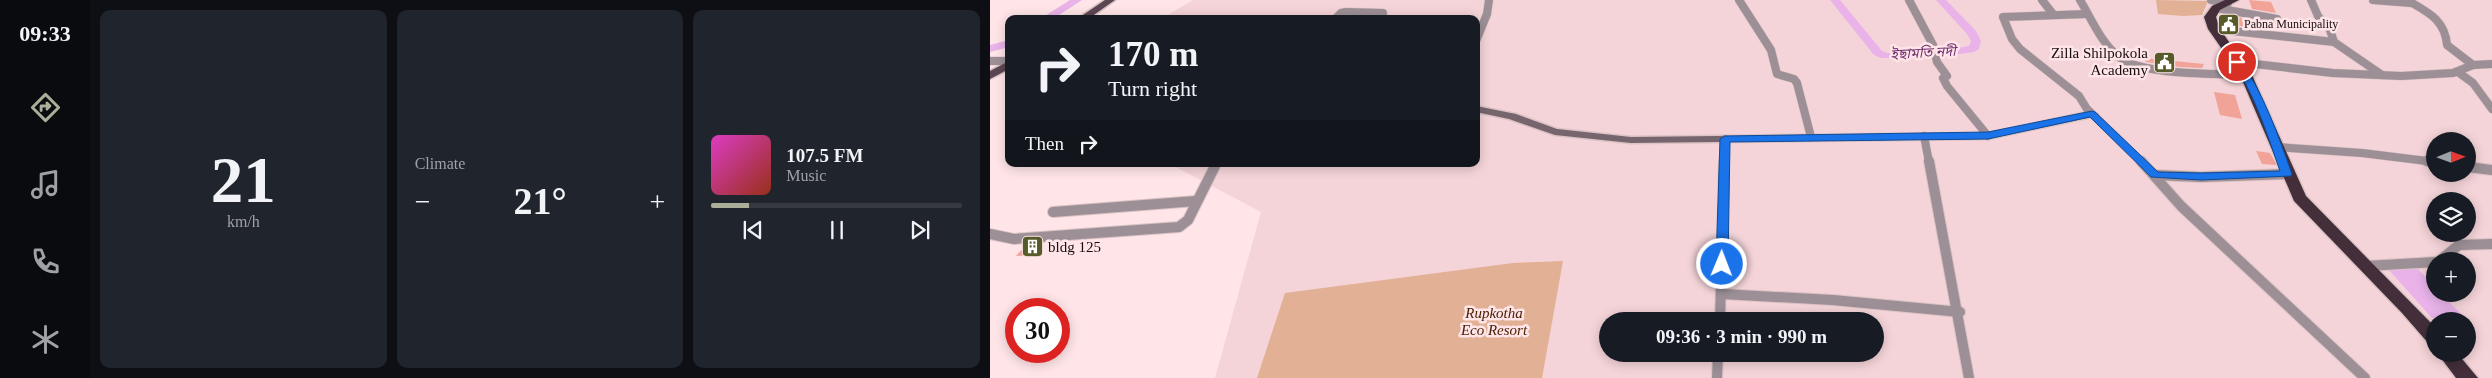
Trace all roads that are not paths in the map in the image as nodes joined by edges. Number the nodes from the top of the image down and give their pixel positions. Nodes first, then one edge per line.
1 (1111, 0) edge
2 (1489, 0) edge
3 (1739, 0) edge
4 (1909, 0) edge
5 (2042, 0) edge
6 (2080, 0) edge
7 (2311, 0) edge
8 (2373, 0) edge
9 (2409, 1) edge
10 (2222, 3) edge
11 (1382, 13) dead end
12 (2053, 14) junction
13 (2087, 14) junction
14 (1087, 15) edge
15 (1339, 15) edge
16 (2277, 19) dead end
17 (2214, 29) junction
18 (1480, 31) edge
19 (2334, 42) junction
20 (990, 61) edge
21 (2237, 62) junction
22 (1005, 63) edge
23 (2492, 64) edge
24 (2473, 65) junction
25 (1005, 66) edge
26 (2458, 72) junction
27 (2246, 74) junction
28 (2383, 75) junction
29 (990, 76) edge
30 (2492, 109) edge
31 (1480, 110) edge
32 (2092, 114) junction
33 (1924, 136) junction
34 (1988, 136) junction
35 (1811, 137) junction
36 (1725, 139) junction
37 (2277, 147) junction
38 (2426, 161) edge
39 (1214, 167) edge
40 (2476, 168) edge
41 (2492, 170) edge
42 (2287, 174) junction
43 (2155, 175) junction
44 (1196, 201) junction
45 (1053, 212) dead end
46 (990, 234) edge
47 (2492, 244) edge
48 (2450, 252) edge
49 (2426, 263) edge
50 (2366, 266) junction
51 (1722, 294) junction
52 (1721, 312) edge
53 (1960, 312) junction
54 (2426, 329) edge
55 (1718, 362) edge
56 (2454, 362) edge
57 (1719, 378) edge
58 (1969, 378) edge
59 (2366, 378) edge
60 (2468, 378) edge

1 - 14 main road
2 - 18 street
3 - 35 street
4 - 34 street
5 - 12 street
6 - 13 street
7 - 19 street
8 - 9 street
9 - 24 street
10 - 16 street
10 - 17 highway
11 - 15 street
12 - 13 street
12 - 32 street
13 - 27 street
17 - 19 street
17 - 21 highway
19 - 28 street
20 - 22 street
21 - 27 highway
21 - 28 street
23 - 24 street
24 - 26 street
25 - 29 main road
26 - 28 street
26 - 30 street
27 - 37 highway
31 - 36 street
32 - 34 street
32 - 43 street
33 - 34 street
33 - 35 street
33 - 53 street
35 - 36 street
36 - 51 street
37 - 38 street
37 - 42 highway
39 - 44 street
40 - 41 street
42 - 43 street
42 - 50 highway
43 - 59 street
44 - 45 street
44 - 46 street
47 - 48 street
49 - 50 street
50 - 54 highway
51 - 52 street
51 - 53 street
53 - 58 street
55 - 57 street
56 - 60 highway

